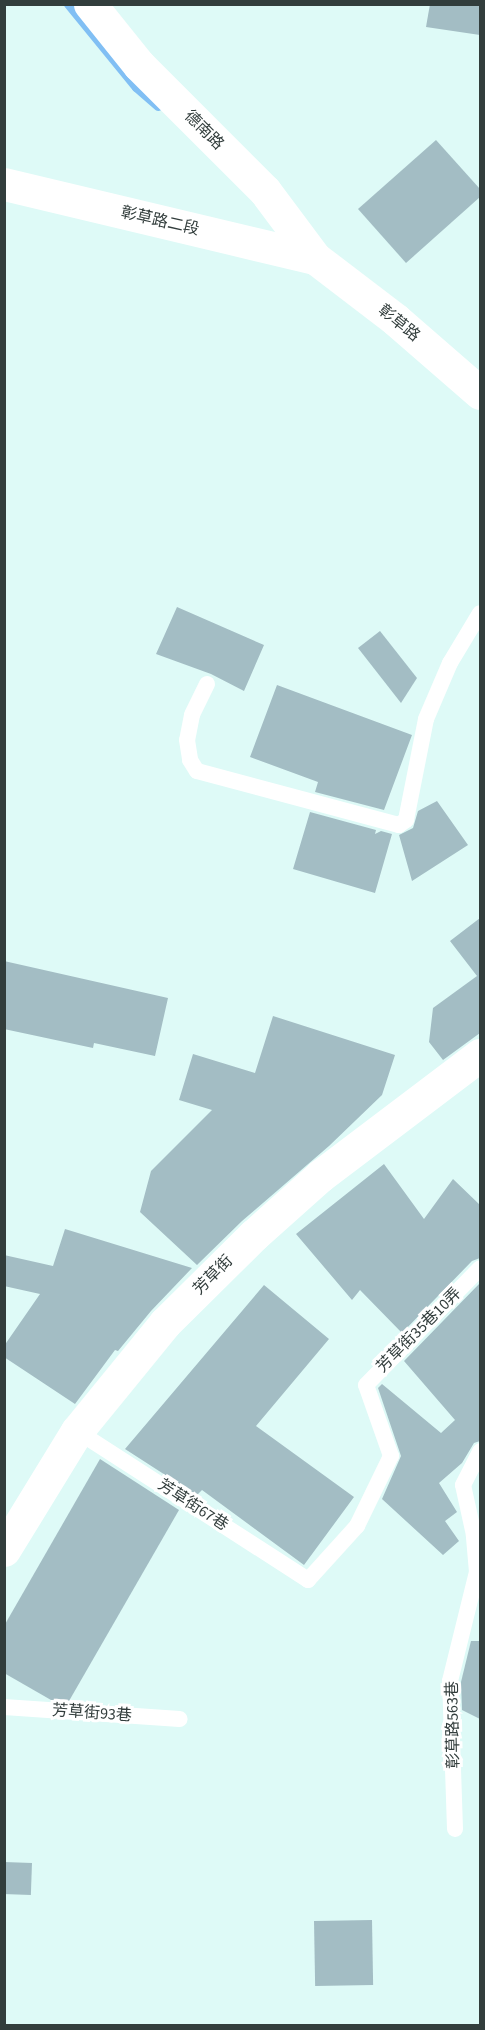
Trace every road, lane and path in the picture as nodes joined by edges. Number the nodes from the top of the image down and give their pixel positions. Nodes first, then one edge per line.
1 (90, 4) edge
2 (4, 184) edge
3 (315, 258) junction
4 (480, 393) edge
5 (480, 613) edge
6 (207, 684) dead end
7 (480, 1056) edge
8 (480, 1268) edge
9 (77, 1431) junction
10 (480, 1452) edge
11 (4, 1550) edge
12 (308, 1580) joint
13 (4, 1707) edge
14 (180, 1719) dead end
15 (455, 1829) dead end

1 - 3 street, 德南路
2 - 3 street, 彰草路二段
3 - 4 street, 彰草路
5 - 6 lane
7 - 9 street, 芳草街
8 - 12 lane, 芳草街35巷10弄
9 - 11 street, 芳草街
9 - 12 lane, 芳草街67巷
10 - 15 lane, 彰草路563巷
13 - 14 lane, 芳草街93巷

